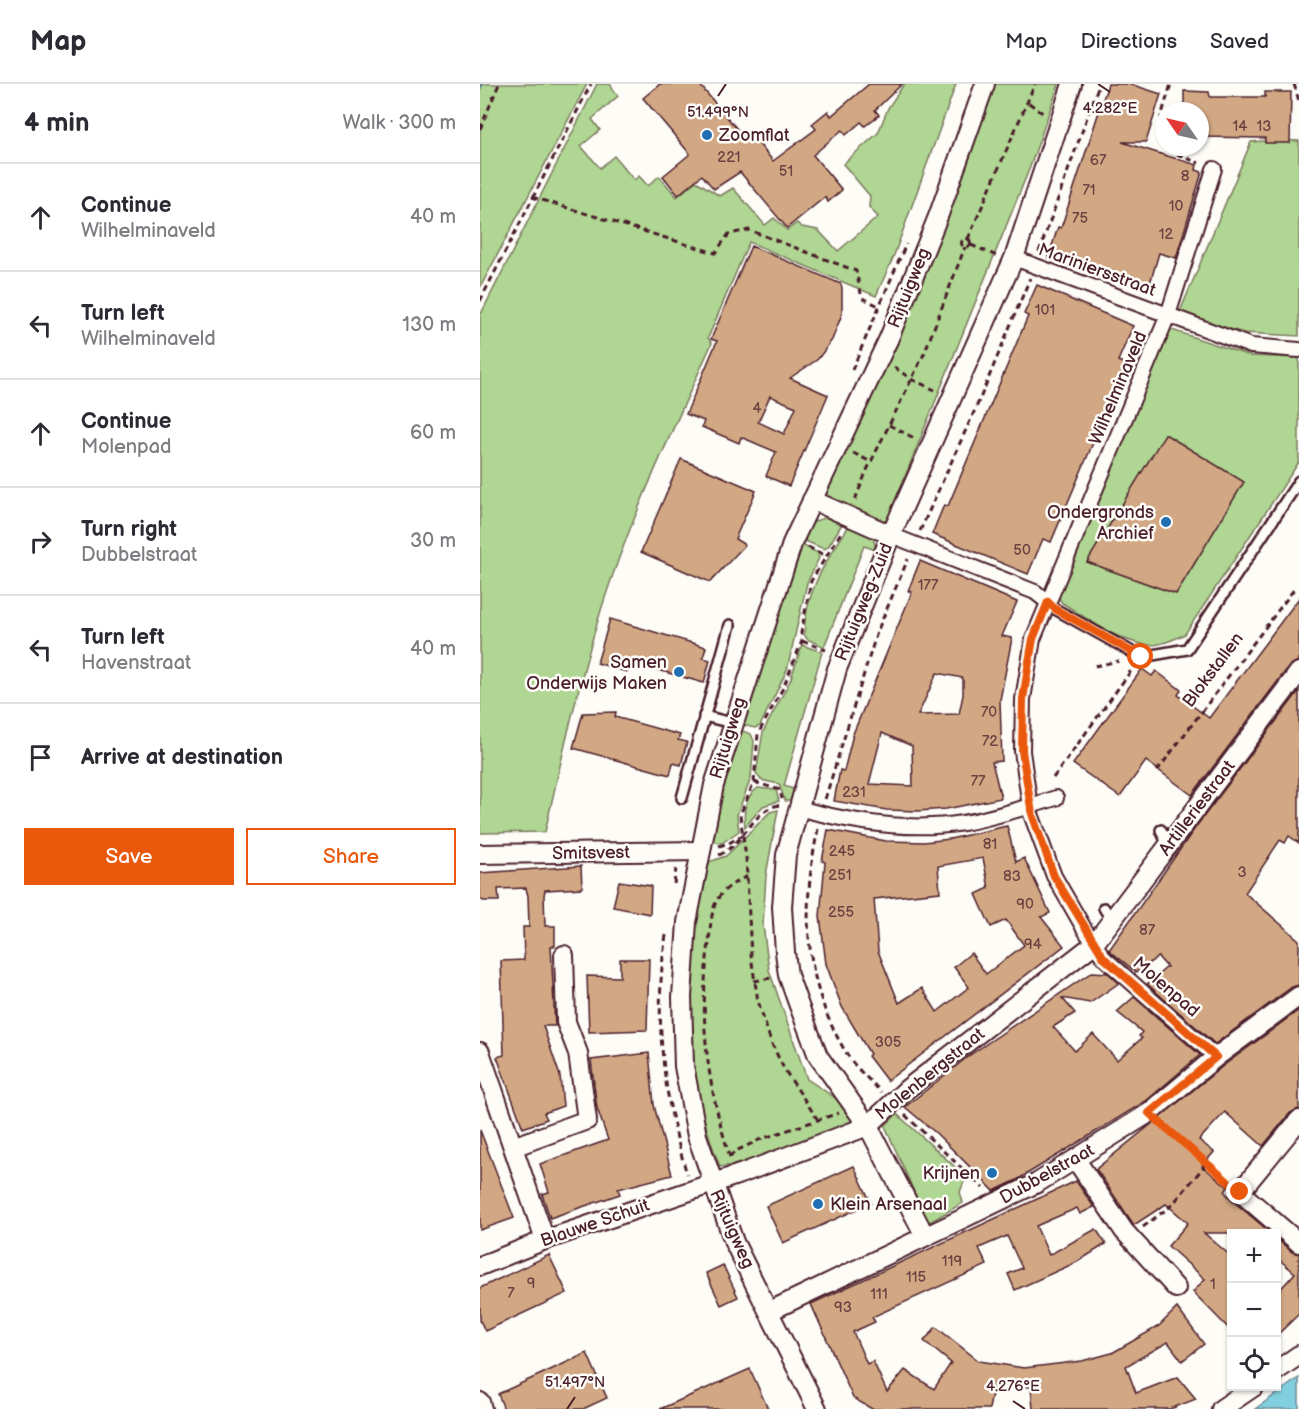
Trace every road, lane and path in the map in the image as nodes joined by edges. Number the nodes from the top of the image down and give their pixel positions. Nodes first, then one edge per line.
1 (499, 84) edge
2 (591, 84) edge
3 (985, 84) edge
4 (1035, 84) edge
5 (1072, 84) edge
6 (1099, 84) edge
7 (1171, 84) edge
8 (1294, 84) edge
9 (1299, 101) edge
10 (1166, 102) edge
11 (480, 129) edge
12 (1182, 156) edge
13 (1214, 169) joint
14 (532, 197) junction
15 (968, 238) junction
16 (970, 245) junction
17 (1013, 260) junction
18 (1034, 266) junction
19 (480, 301) edge
20 (879, 306) dead end
21 (1168, 315) junction
22 (1299, 350) edge
23 (880, 357) junction
24 (954, 398) junction
25 (889, 425) dead end
26 (933, 447) junction
27 (1299, 481) edge
28 (812, 500) junction
29 (891, 535) junction
30 (914, 545) junction
31 (1295, 588) dead end
32 (1048, 602) junction
33 (730, 625) dead end
34 (802, 641) dead end
35 (842, 656) junction
36 (1141, 657) junction
37 (1299, 672) edge
38 (705, 716) junction
39 (732, 723) junction
40 (1157, 771) dead end
41 (1053, 778) dead end
42 (754, 782) dead end
43 (682, 798) dead end
44 (1056, 798) dead end
45 (791, 806) junction
46 (1030, 806) junction
47 (821, 814) junction
48 (1161, 830) dead end
49 (743, 835) junction
50 (1169, 847) junction
51 (701, 851) junction
52 (480, 854) edge
53 (748, 876) dead end
54 (1094, 944) junction
55 (564, 955) dead end
56 (1299, 996) edge
57 (480, 1052) edge
58 (1216, 1057) junction
59 (851, 1102) junction
60 (892, 1103) junction
61 (1149, 1113) junction
62 (1299, 1120) edge
63 (868, 1126) junction
64 (513, 1148) junction
65 (730, 1157) junction
66 (1076, 1160) junction
67 (1206, 1164) junction
68 (712, 1183) junction
69 (1240, 1192) junction
70 (998, 1202) junction
71 (925, 1236) junction
72 (1130, 1237) junction
73 (545, 1240) junction
74 (1299, 1243) edge
75 (480, 1266) edge
76 (1176, 1288) dead end
77 (770, 1311) junction
78 (1299, 1355) edge
79 (1281, 1368) edge
80 (1248, 1391) edge
81 (480, 1402) edge
82 (482, 1409) edge
83 (817, 1409) edge
84 (1221, 1409) edge

1 - 11 path
2 - 14 path
3 - 23 street, Rijtuigweg
4 - 15 path
5 - 17 street, Rijtuigweg-Zuid
6 - 18 path
7 - 10 path
8 - 9 path
12 - 13 path
13 - 21 street, Wilhelminaveld
14 - 19 path
14 - 20 path
15 - 16 path
15 - 16 path
16 - 17 path
17 - 18 street, Mariniersstraat
17 - 24 street, Rijtuigweg-Zuid
18 - 21 street, Mariniersstraat
18 - 30 path
21 - 22 street
21 - 32 street, Wilhelminaveld
23 - 24 path
23 - 28 street, Rijtuigweg
24 - 26 street, Rijtuigweg-Zuid
25 - 26 path
26 - 29 street, Rijtuigweg-Zuid
27 - 36 lane
28 - 29 street
28 - 39 street, Rijtuigweg
29 - 30 street
29 - 35 street, Rijtuigweg-Zuid
30 - 32 street
30 - 47 path
31 - 40 path, Blokstallen
32 - 36 lane
32 - 46 street, Wilhelminaveld
33 - 38 lane
34 - 35 path
35 - 45 street, Rijtuigweg-Zuid
36 - 41 path
37 - 50 street, Artilleriestraat
38 - 39 lane
38 - 43 lane
39 - 51 street, Rijtuigweg
42 - 45 path
44 - 46 street
45 - 47 street
45 - 49 path
45 - 59 street, Rijtuigweg-Zuid
46 - 47 street
46 - 54 street, Wilhelminaveld
47 - 60 path
48 - 50 lane
49 - 51 path
49 - 51 path
50 - 54 street, Artilleriestraat
51 - 52 street, Smitsvest
51 - 68 street, Rijtuigweg
53 - 65 path
54 - 58 street, Molenpad
54 - 60 street, Molenbergstraat
55 - 64 street
56 - 58 street, Dubbelstraat
57 - 64 street
58 - 61 street, Dubbelstraat
59 - 63 street, Rijtuigweg-Zuid
59 - 65 path
60 - 63 street, Molenbergstraat
60 - 70 path
61 - 66 street, Dubbelstraat
61 - 67 path
62 - 69 street
63 - 68 street, Molenbergstraat
63 - 71 street, Rijtuigweg-Zuid
64 - 73 street
65 - 68 path
66 - 70 street, Dubbelstraat
66 - 72 street
67 - 69 path
67 - 72 path
68 - 73 street, Blauwe Schuit
68 - 77 street, Rijtuigweg
69 - 74 street
70 - 71 street, Dubbelstraat
71 - 77 street, Dubbelstraat
72 - 76 street
73 - 75 street, Blauwe Schuit
77 - 83 street, Rijtuigweg
78 - 79 street
80 - 84 street
81 - 82 street

